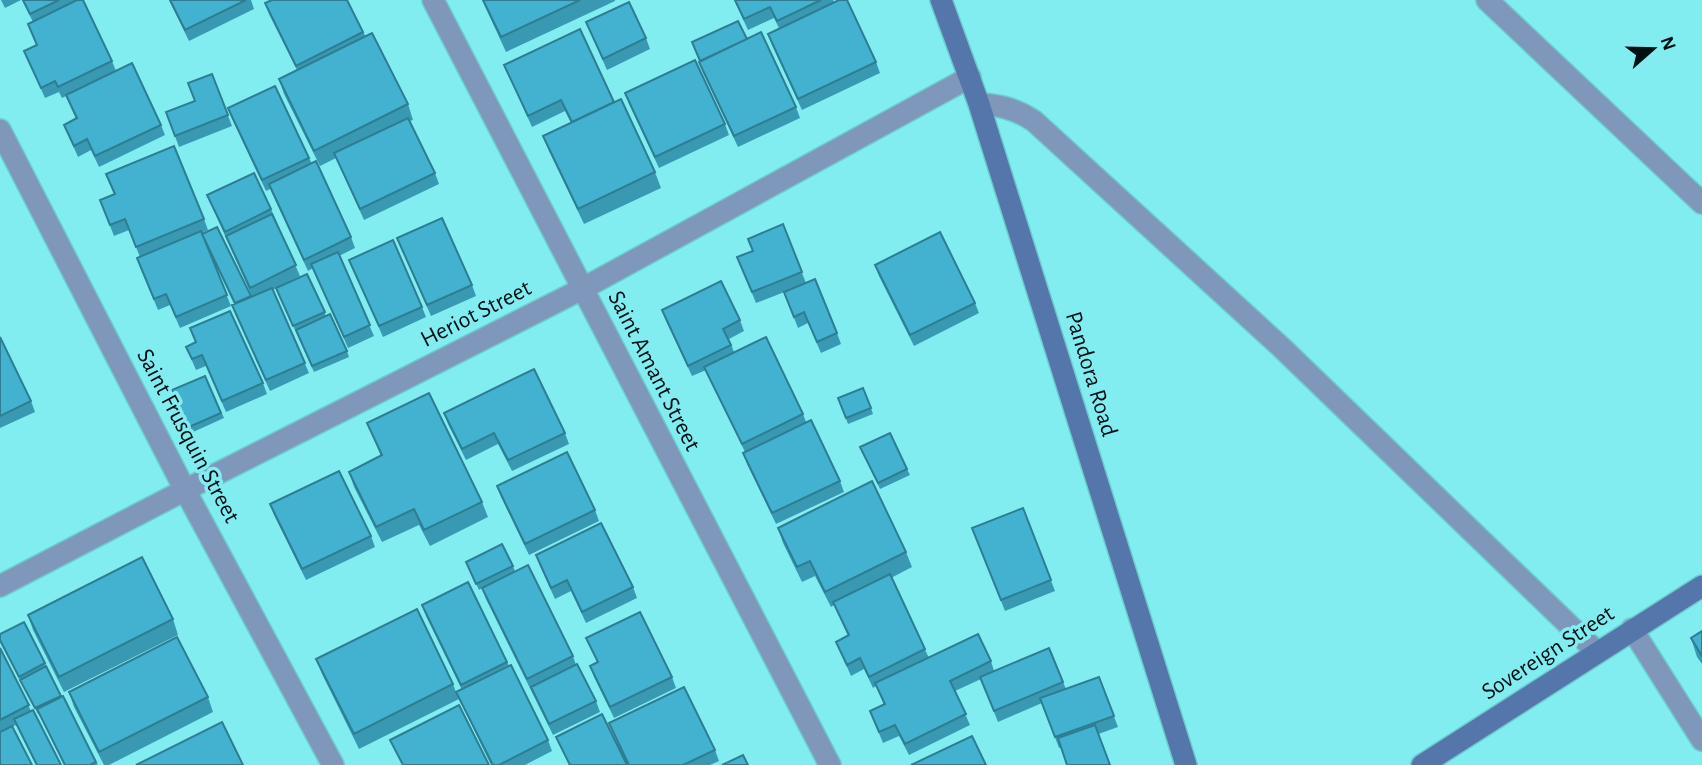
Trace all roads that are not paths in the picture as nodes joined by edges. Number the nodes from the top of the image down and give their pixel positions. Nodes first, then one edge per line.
1 (433, 0) edge
2 (941, 0) edge
3 (1487, 0) edge
4 (970, 78) junction
5 (979, 104) junction
6 (0, 130) edge
7 (1702, 203) edge
8 (582, 289) junction
9 (185, 490) junction
10 (0, 586) edge
11 (1702, 586) edge
12 (1632, 629) junction
13 (1597, 652) junction
14 (1702, 740) edge
15 (333, 765) edge
16 (830, 765) edge
17 (1186, 765) edge
18 (1422, 765) edge

1 - 8 street, Saint Amant Street
2 - 4 street, Pandora Road
3 - 7 street
4 - 5 street, Pandora Road
4 - 8 street, Heriot Street
5 - 13 street
5 - 17 street, Pandora Road
6 - 9 street, Saint Frusquin Street
8 - 9 street, Heriot Street
8 - 16 street, Saint Amant Street
9 - 10 street, Heriot Street
9 - 15 street, Saint Frusquin Street
11 - 12 street, Sovereign Street
12 - 13 street, Sovereign Street
12 - 14 street
13 - 18 street, Sovereign Street

